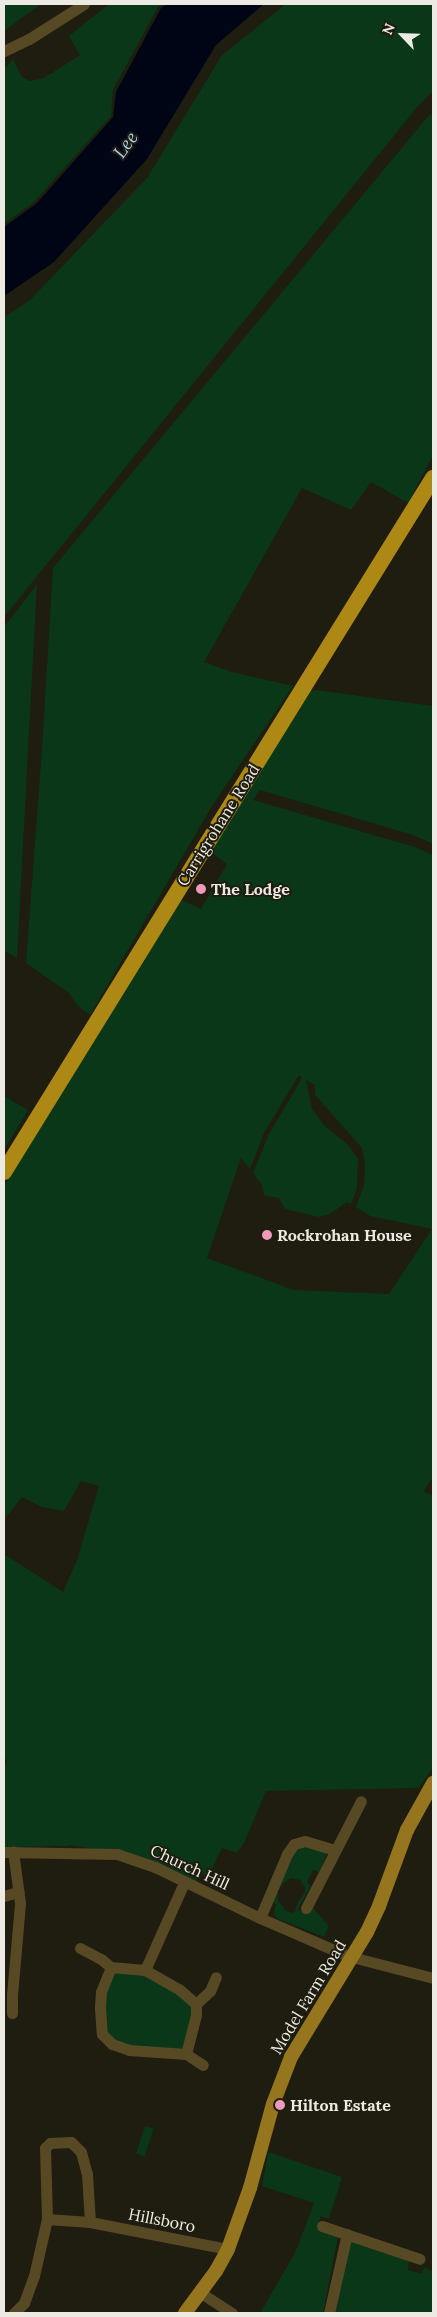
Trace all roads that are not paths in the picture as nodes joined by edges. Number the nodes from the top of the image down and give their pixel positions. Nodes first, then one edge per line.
1 (84, 4) edge
2 (4, 51) edge
3 (433, 478) edge
4 (4, 1172) edge
5 (433, 1783) edge
6 (361, 1800) dead end
7 (335, 1850) junction
8 (8, 1852) edge
9 (184, 1883) junction
10 (18, 1892) junction
11 (4, 1896) edge
12 (306, 1908) dead end
13 (260, 1918) junction
14 (80, 1948) dead end
15 (353, 1958) junction
16 (111, 1967) junction
17 (145, 1970) junction
18 (216, 1977) dead end
19 (433, 1978) edge
20 (196, 2004) junction
21 (12, 2014) dead end
22 (186, 2054) junction
23 (203, 2065) dead end
24 (47, 2219) junction
25 (90, 2222) junction
26 (322, 2226) dead end
27 (346, 2234) junction
28 (228, 2249) junction
29 (420, 2259) dead end
30 (201, 2293) junction
31 (14, 2313) edge
32 (185, 2313) edge
33 (232, 2313) edge
34 (329, 2313) edge

1 - 2 street
3 - 4 highway, Carrigrohane Road
5 - 15 main road, Model Farm Road
6 - 7 street
7 - 12 street
7 - 13 street
8 - 9 street, Church Hill
8 - 10 street
9 - 13 street, Church Hill
9 - 17 street
10 - 11 street
10 - 21 street
13 - 15 street, Church Hill
14 - 16 street
15 - 19 street, Church Hill
15 - 28 main road, Model Farm Road
16 - 17 street
16 - 22 street
17 - 20 street
18 - 20 street
20 - 22 street
22 - 23 street
24 - 25 street, Hillsboro
24 - 25 street
24 - 31 street
25 - 28 street, Hillsboro
26 - 27 street
27 - 29 street
27 - 34 street
28 - 30 main road, Model Farm Road
30 - 32 main road, Model Farm Road
30 - 33 street

